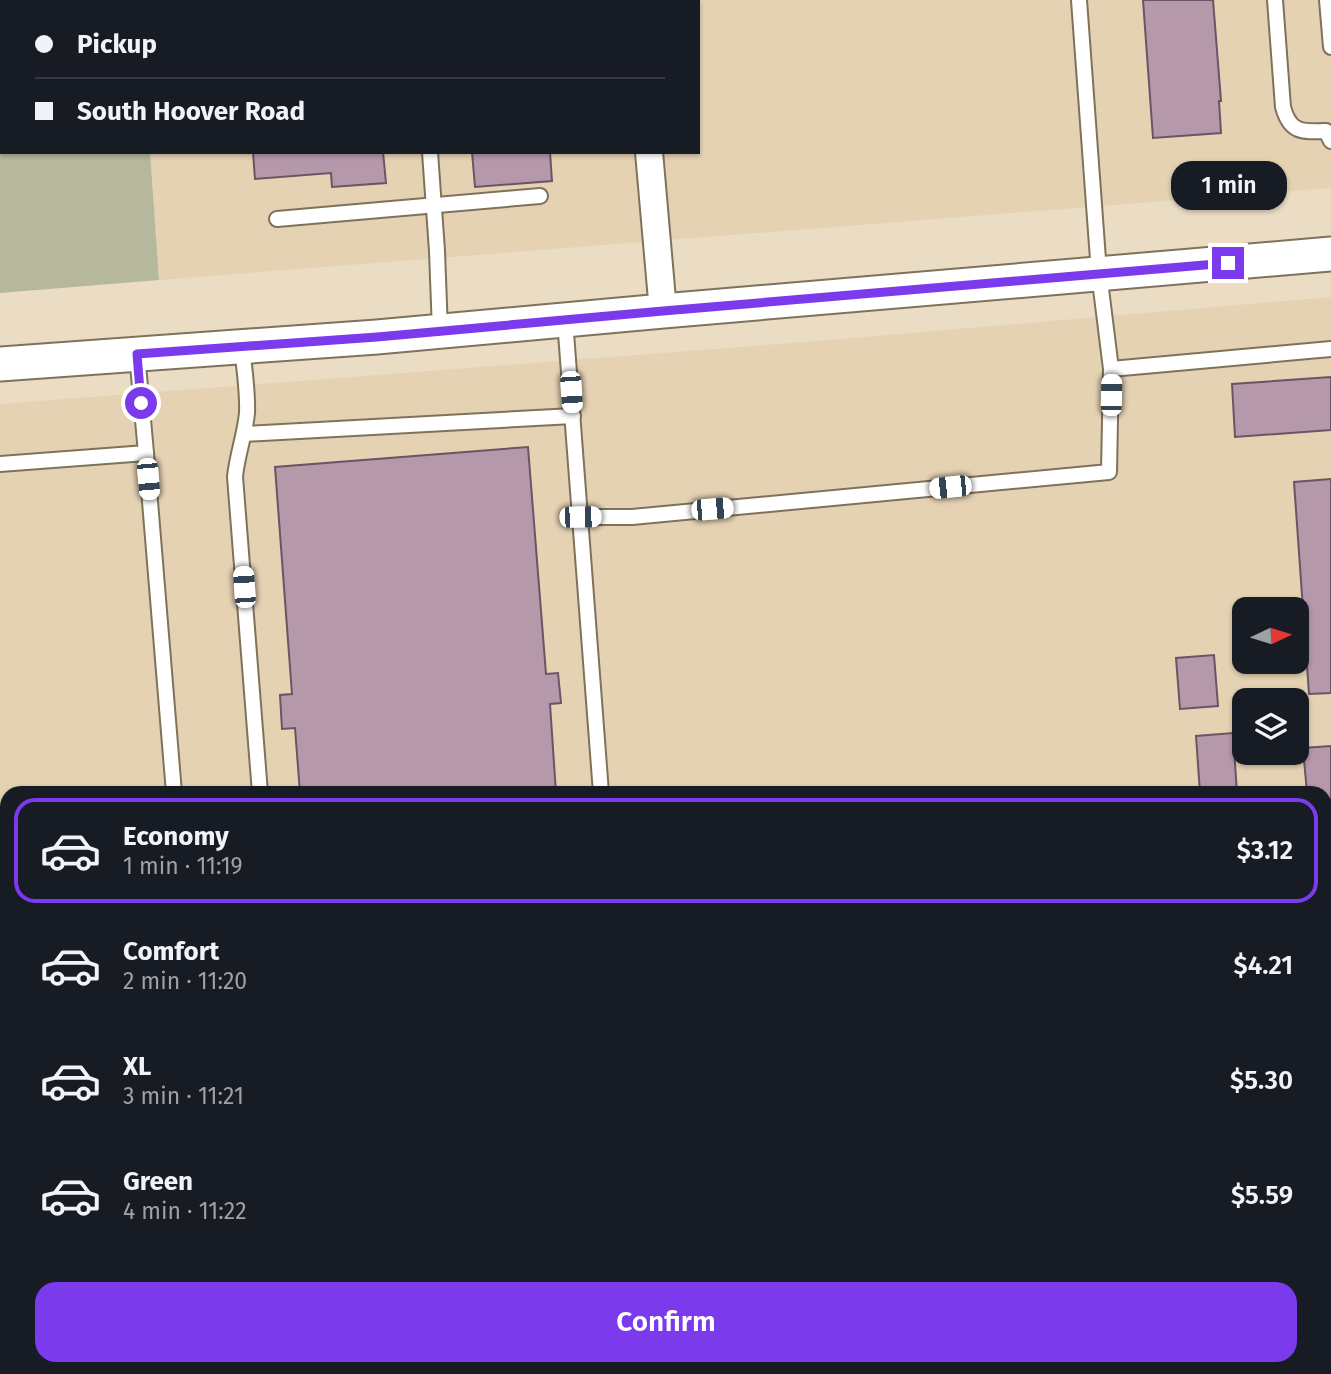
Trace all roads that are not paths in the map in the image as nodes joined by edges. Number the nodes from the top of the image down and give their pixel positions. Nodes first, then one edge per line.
1 (1079, 0) edge
2 (1275, 0) edge
3 (1327, 0) edge
4 (1331, 47) edge
5 (1329, 133) edge
6 (430, 154) edge
7 (649, 154) edge
8 (540, 196) dead end
9 (434, 205) junction
10 (277, 219) dead end
11 (1331, 254) edge
12 (1100, 274) junction
13 (663, 311) junction
14 (565, 320) junction
15 (440, 331) junction
16 (242, 347) junction
17 (1331, 349) edge
18 (137, 354) junction
19 (0, 364) edge
20 (1111, 369) junction
21 (573, 416) junction
22 (244, 434) junction
23 (146, 453) junction
24 (0, 464) edge
25 (580, 517) junction
26 (173, 786) edge
27 (259, 786) edge
28 (600, 786) edge

1 - 12 lane
2 - 5 lane
3 - 4 lane
6 - 9 lane
7 - 13 street
8 - 9 lane
9 - 10 lane
9 - 15 lane
11 - 12 street
12 - 13 street
12 - 20 lane
13 - 14 street
14 - 15 street
14 - 21 lane
15 - 16 street
16 - 18 street
16 - 22 lane
17 - 20 lane
18 - 19 street
18 - 23 lane
20 - 25 lane
21 - 22 lane
21 - 25 lane
22 - 27 lane
23 - 24 lane
23 - 26 lane
25 - 28 lane

